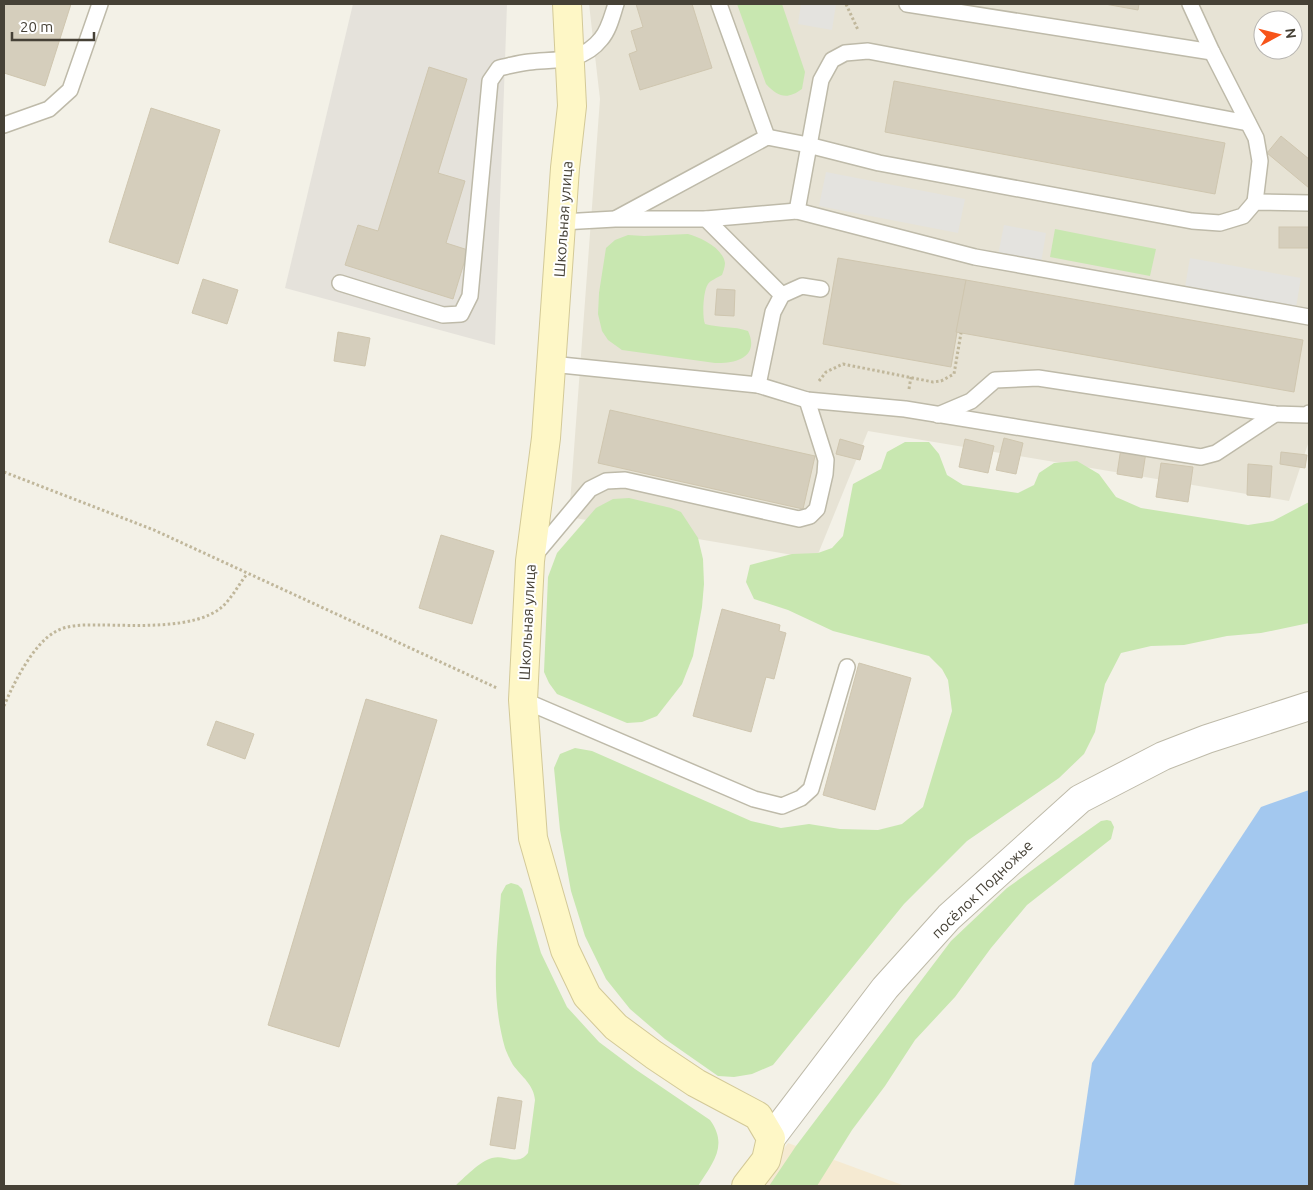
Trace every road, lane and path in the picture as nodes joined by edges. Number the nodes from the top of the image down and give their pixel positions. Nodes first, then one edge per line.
1 (100, 4) edge
2 (567, 4) edge
3 (616, 4) edge
4 (719, 4) edge
5 (846, 4) edge
6 (907, 4) edge
7 (1190, 4) edge
8 (868, 51) junction
9 (1212, 52) junction
10 (571, 58) junction
11 (1248, 123) junction
12 (4, 124) edge
13 (767, 137) junction
14 (808, 145) junction
15 (1255, 202) junction
16 (1309, 203) edge
17 (797, 210) junction
18 (615, 219) junction
19 (706, 219) junction
20 (562, 222) junction
21 (340, 283) dead end
22 (821, 289) dead end
23 (782, 295) junction
24 (1309, 317) edge
25 (961, 333) dead end
26 (551, 364) junction
27 (826, 372) dead end
28 (758, 385) junction
29 (807, 400) junction
30 (1309, 413) edge
31 (1275, 414) junction
32 (938, 415) junction
33 (4, 472) edge
34 (530, 561) junction
35 (247, 574) junction
36 (846, 667) dead end
37 (523, 700) junction
38 (4, 706) edge
39 (1309, 706) edge
40 (771, 1138) junction
41 (746, 1186) edge

1 - 12 lane
2 - 10 main road, Школьная улица
3 - 10 lane
4 - 13 lane
5 - 8 path
6 - 9 lane
7 - 9 lane
8 - 11 lane
8 - 14 lane
9 - 11 lane
10 - 20 main road, Школьная улица
10 - 21 lane
11 - 15 lane
13 - 14 lane
13 - 18 lane
14 - 15 lane
14 - 17 lane
15 - 16 lane
17 - 19 lane
17 - 24 lane
18 - 19 lane
18 - 20 lane
19 - 23 lane
20 - 26 main road, Школьная улица
22 - 23 lane
23 - 28 lane
25 - 27 path
26 - 28 lane
26 - 34 main road, Школьная улица
28 - 29 lane
29 - 32 lane
29 - 34 lane
30 - 31 lane
31 - 32 lane
31 - 32 lane
33 - 35 path
34 - 37 main road, Школьная улица
35 - 37 path
35 - 38 path
36 - 37 lane
37 - 40 main road, Школьная улица
39 - 40 street, посёлок Подножье
40 - 41 main road, посёлок Подножье

